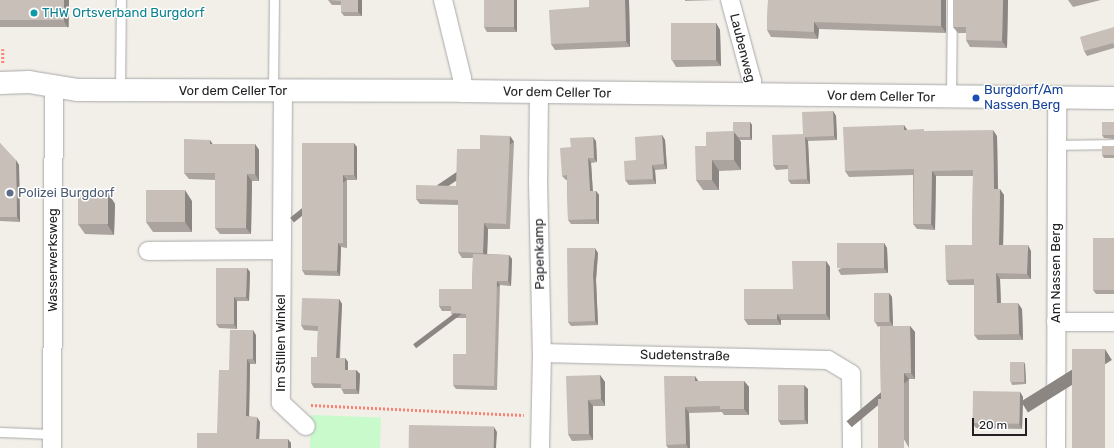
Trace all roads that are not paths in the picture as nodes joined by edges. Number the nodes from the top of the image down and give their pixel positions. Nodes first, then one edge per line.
1 (121, 0) edge
2 (274, 0) edge
3 (442, 0) edge
4 (730, 0) edge
5 (952, 0) edge
6 (0, 82) edge
7 (54, 86) junction
8 (120, 90) junction
9 (278, 91) junction
10 (463, 92) junction
11 (539, 92) junction
12 (752, 95) junction
13 (951, 97) junction
14 (1056, 98) junction
15 (1114, 98) edge
16 (1114, 144) edge
17 (1056, 145) junction
18 (281, 250) junction
19 (148, 251) dead end
20 (1056, 322) junction
21 (1114, 322) edge
22 (542, 353) junction
23 (306, 426) dead end
24 (0, 432) edge
25 (52, 441) edge
26 (540, 448) edge
27 (852, 448) edge
28 (1056, 448) edge

1 - 8 lane
2 - 9 lane
3 - 10 street
4 - 12 street, Laubenweg
5 - 13 lane
6 - 7 street, Vor dem Celler Tor
7 - 8 street, Vor dem Celler Tor
7 - 25 street, Wasserwerksweg
8 - 9 street, Vor dem Celler Tor
9 - 10 street, Vor dem Celler Tor
9 - 18 street, Im Stillen Winkel
10 - 11 street, Vor dem Celler Tor
11 - 12 street, Vor dem Celler Tor
11 - 22 street, Papenkamp
12 - 13 street, Vor dem Celler Tor
13 - 14 street, Vor dem Celler Tor
14 - 15 street, Vor dem Celler Tor
14 - 17 street, Am Nassen Berg
16 - 17 lane
17 - 20 street, Am Nassen Berg
18 - 19 street
18 - 23 street, Im Stillen Winkel
20 - 21 street
20 - 28 street, Am Nassen Berg
22 - 26 street, Papenkamp
22 - 27 street, Sudetenstraße
24 - 25 lane, Wasserwerksweg

